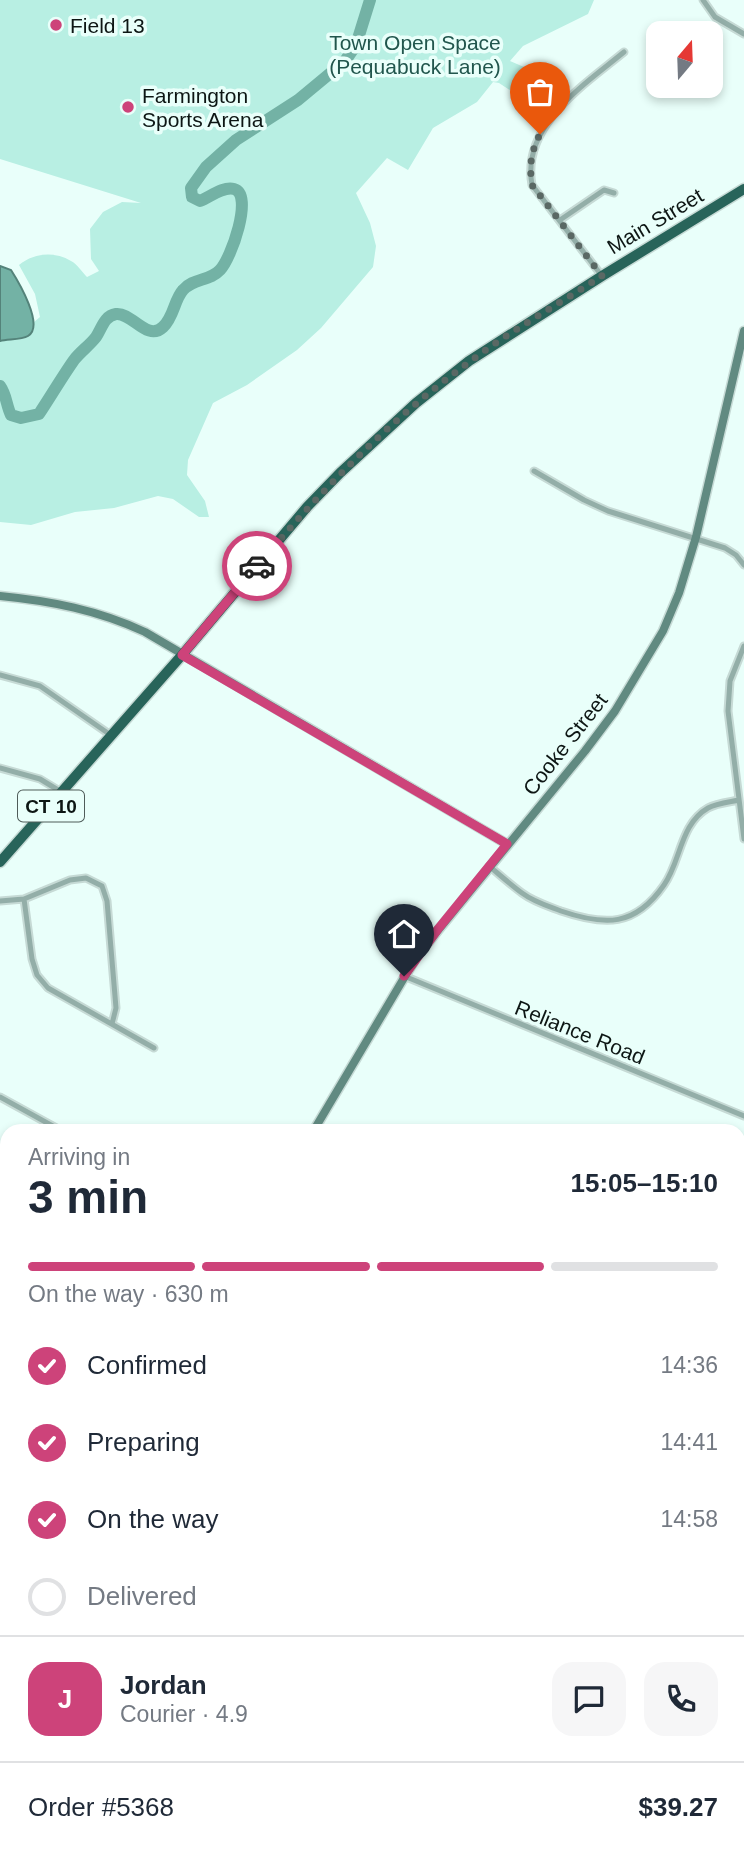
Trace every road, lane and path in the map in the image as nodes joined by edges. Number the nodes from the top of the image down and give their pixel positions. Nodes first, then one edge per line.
1 (703, 0) edge
2 (744, 34) edge
3 (624, 52) dead end
4 (744, 189) edge
5 (614, 192) dead end
6 (561, 220) junction
7 (602, 276) junction
8 (744, 331) edge
9 (534, 471) dead end
10 (696, 537) junction
11 (744, 565) edge
12 (0, 596) edge
13 (744, 646) edge
14 (182, 655) junction
15 (0, 675) edge
16 (112, 736) junction
17 (0, 768) edge
18 (63, 793) junction
19 (739, 800) junction
20 (744, 839) edge
21 (507, 844) junction
22 (0, 862) edge
23 (489, 866) junction
24 (24, 899) junction
25 (0, 901) edge
26 (404, 976) junction
27 (112, 1024) junction
28 (155, 1048) dead end
29 (0, 1097) edge
30 (744, 1116) edge
31 (49, 1124) edge
32 (318, 1124) edge

1 - 2 street
3 - 6 street
4 - 7 highway, Main Street / CT 10
5 - 6 street
6 - 7 street
7 - 14 highway, Main Street / CT 10
8 - 10 main road, Cooke Street
9 - 10 street
10 - 11 street
10 - 21 main road, Cooke Street
12 - 14 main road
13 - 19 street
14 - 16 highway, CT 10
14 - 21 main road
15 - 16 street
16 - 18 highway, CT 10
17 - 18 street
18 - 22 highway, CT 10
19 - 20 street
19 - 23 street
21 - 23 main road, Cooke Street
23 - 26 main road, Cooke Street
24 - 25 street
24 - 27 street
24 - 27 street
26 - 30 street, Reliance Road
26 - 32 main road, Cooke Street
27 - 28 street
29 - 31 street

